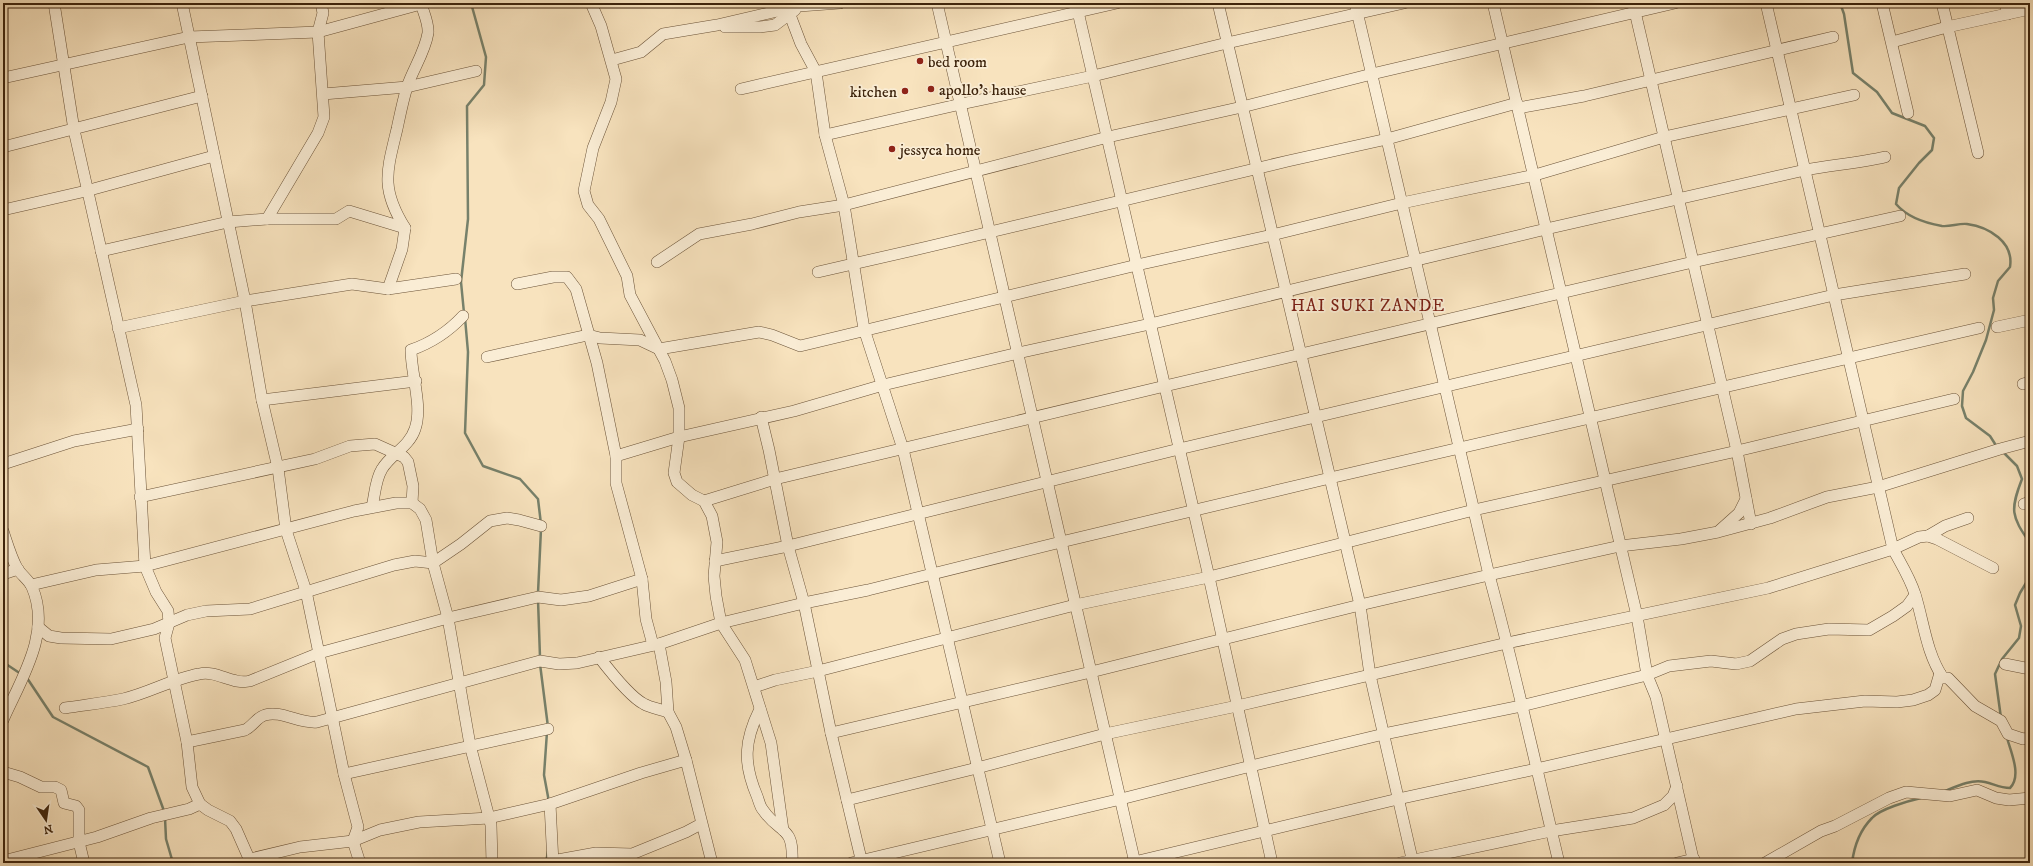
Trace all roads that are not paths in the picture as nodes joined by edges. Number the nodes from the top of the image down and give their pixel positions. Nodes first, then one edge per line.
1 (54, 3) edge
2 (182, 3) edge
3 (321, 3) edge
4 (591, 3) edge
5 (840, 3) edge
6 (937, 3) edge
7 (1117, 3) edge
8 (1218, 3) edge
9 (1404, 3) edge
10 (1493, 3) edge
11 (1675, 3) edge
12 (1766, 3) edge
13 (1882, 3) edge
14 (1942, 3) edge
15 (2005, 3) edge
16 (421, 4) edge
17 (799, 5) edge
18 (1078, 8) edge
19 (1357, 8) edge
20 (1634, 8) edge
21 (2030, 9) edge
22 (2008, 14) junction
23 (790, 15) junction
24 (717, 25) junction
25 (1947, 27) junction
26 (318, 32) junction
27 (1833, 36) dead end
28 (189, 37) junction
29 (947, 42) junction
30 (1892, 42) junction
31 (1227, 43) junction
32 (1503, 45) junction
33 (1777, 49) junction
34 (612, 60) junction
35 (64, 65) junction
36 (476, 71) dead end
37 (816, 72) junction
38 (1372, 74) junction
39 (1093, 76) junction
40 (3, 78) edge
41 (1650, 80) junction
42 (407, 87) junction
43 (741, 89) dead end
44 (323, 94) junction
45 (1854, 95) dead end
46 (202, 96) junction
47 (961, 104) junction
48 (1517, 105) junction
49 (1242, 107) junction
50 (1791, 109) junction
51 (1908, 113) dead end
52 (74, 130) junction
53 (825, 135) junction
54 (1108, 137) junction
55 (1664, 137) junction
56 (1387, 139) junction
57 (3, 147) edge
58 (1978, 153) dead end
59 (214, 156) junction
60 (1885, 156) dead end
61 (1257, 168) junction
62 (1805, 170) junction
63 (976, 171) junction
64 (1535, 175) junction
65 (86, 191) junction
66 (1122, 200) junction
67 (1678, 200) junction
68 (1402, 203) junction
69 (844, 205) junction
70 (3, 210) edge
71 (1900, 216) dead end
72 (267, 219) junction
73 (228, 222) junction
74 (405, 228) junction
75 (1546, 229) junction
76 (989, 232) junction
77 (1272, 235) junction
78 (1820, 235) junction
79 (101, 252) junction
80 (1416, 261) junction
81 (657, 262) dead end
82 (1693, 262) junction
83 (853, 265) junction
84 (1137, 265) junction
85 (818, 272) dead end
86 (1966, 274) dead end
87 (456, 279) dead end
88 (517, 284) dead end
89 (388, 289) junction
90 (1286, 291) junction
91 (1562, 294) junction
92 (1005, 295) junction
93 (1834, 295) junction
94 (245, 301) junction
95 (464, 316) dead end
96 (2030, 320) edge
97 (1150, 324) junction
98 (1430, 325) junction
99 (1708, 326) junction
100 (1996, 327) dead end
101 (118, 328) junction
102 (1979, 328) dead end
103 (864, 330) junction
104 (588, 335) junction
105 (658, 349) junction
106 (1018, 353) junction
107 (1301, 354) junction
108 (1576, 356) junction
109 (487, 357) dead end
110 (1848, 357) junction
111 (416, 381) junction
112 (883, 385) junction
113 (1165, 386) junction
114 (1445, 387) junction
115 (1722, 387) junction
116 (1954, 399) dead end
117 (262, 400) junction
118 (761, 417) junction
119 (1316, 418) junction
120 (1591, 418) junction
121 (1033, 419) junction
122 (1862, 420) junction
123 (138, 429) junction
124 (679, 437) junction
125 (2030, 441) edge
126 (1459, 448) junction
127 (903, 449) junction
128 (1179, 449) junction
129 (1737, 451) junction
130 (396, 455) junction
131 (616, 456) junction
132 (3, 464) edge
133 (278, 468) junction
134 (1330, 478) junction
135 (775, 479) junction
136 (1605, 481) junction
137 (1046, 482) junction
138 (1878, 487) junction
139 (140, 497) junction
140 (704, 501) junction
141 (1746, 501) junction
142 (412, 503) junction
143 (372, 508) junction
144 (1474, 510) junction
145 (1194, 512) junction
146 (919, 514) junction
147 (1770, 518) junction
148 (1968, 518) dead end
149 (1751, 524) junction
150 (541, 526) dead end
151 (286, 530) junction
152 (3, 531) edge
153 (1718, 532) junction
154 (1928, 536) junction
155 (1061, 542) junction
156 (1345, 542) junction
157 (788, 546) junction
158 (1620, 546) junction
159 (1893, 550) junction
160 (715, 561) junction
161 (433, 563) junction
162 (145, 566) junction
163 (1993, 568) dead end
164 (18, 569) junction
165 (932, 573) junction
166 (3, 574) edge
167 (1489, 575) junction
168 (1209, 577) junction
169 (642, 579) junction
170 (31, 585) junction
171 (306, 591) junction
172 (1915, 595) junction
173 (804, 603) junction
174 (1075, 605) junction
175 (1360, 605) junction
176 (1637, 616) junction
177 (448, 618) junction
178 (169, 622) junction
179 (722, 623) junction
180 (38, 627) junction
181 (949, 638) junction
182 (1223, 640) junction
183 (1507, 643) junction
184 (656, 644) junction
185 (319, 653) junction
186 (599, 657) junction
187 (2005, 664) dead end
188 (2030, 669) edge
189 (818, 671) junction
190 (1091, 672) junction
191 (1940, 673) junction
192 (1370, 675) junction
193 (1647, 675) junction
194 (173, 680) junction
195 (460, 685) junction
196 (754, 687) junction
197 (962, 701) junction
198 (1237, 706) junction
199 (1520, 706) junction
200 (65, 708) dead end
201 (760, 709) junction
202 (668, 712) junction
203 (332, 719) junction
204 (3, 720) edge
205 (548, 729) dead end
206 (831, 732) junction
207 (1105, 734) junction
208 (1384, 734) junction
209 (1665, 738) junction
210 (2030, 738) edge
211 (187, 742) junction
212 (470, 745) junction
213 (686, 760) junction
214 (1250, 766) junction
215 (977, 768) junction
216 (1536, 770) junction
217 (3, 772) edge
218 (344, 774) junction
219 (1677, 786) junction
220 (2030, 798) edge
221 (1398, 799) junction
222 (847, 800) junction
223 (1121, 800) junction
224 (200, 804) junction
225 (550, 804) junction
226 (489, 818) junction
227 (701, 824) junction
228 (783, 830) junction
229 (992, 830) junction
230 (1264, 830) junction
231 (1551, 831) junction
232 (353, 841) junction
233 (79, 842) junction
234 (3, 861) edge
235 (250, 861) edge
236 (1694, 861) edge
237 (552, 862) edge
238 (858, 862) edge
239 (1412, 862) edge
240 (84, 863) edge
241 (360, 863) edge
242 (492, 863) edge
243 (712, 863) edge
244 (792, 863) edge
245 (1000, 863) edge
246 (1133, 863) edge
247 (1272, 863) edge
248 (1400, 863) edge
249 (1559, 863) edge
250 (1677, 863) edge
251 (1765, 863) edge

1 - 35 street
2 - 28 street
3 - 26 street
4 - 34 street
5 - 17 street
6 - 29 street
7 - 18 street
8 - 31 street
9 - 19 street
10 - 32 street
11 - 20 street
12 - 33 street
13 - 30 street
14 - 25 street
15 - 22 street
16 - 26 street
16 - 42 street
17 - 23 street
17 - 24 street
18 - 29 street
18 - 39 street
19 - 31 street
19 - 38 street
20 - 32 street
20 - 41 street
21 - 22 street
22 - 25 street
23 - 24 street
23 - 37 street
24 - 34 street
25 - 30 street
25 - 58 street
26 - 28 street
26 - 44 street
27 - 33 street
28 - 35 street
28 - 46 street
29 - 37 street
29 - 47 street
30 - 51 street
31 - 39 street
31 - 49 street
32 - 38 street
32 - 48 street
33 - 41 street
33 - 50 street
34 - 105 street
35 - 40 street
35 - 52 street
36 - 42 street
37 - 43 street
37 - 53 street
38 - 49 street
38 - 56 street
39 - 47 street
39 - 54 street
41 - 48 street
41 - 55 street
42 - 44 street
42 - 74 street
44 - 72 street
45 - 50 street
46 - 52 street
46 - 59 street
47 - 53 street
47 - 63 street
48 - 56 street
48 - 64 street
49 - 54 street
49 - 61 street
50 - 55 street
50 - 62 street
52 - 57 street
52 - 65 street
53 - 69 street
54 - 63 street
54 - 66 street
55 - 64 street
55 - 67 street
56 - 61 street
56 - 68 street
59 - 65 street
59 - 73 street
60 - 62 street
61 - 66 street
61 - 77 street
62 - 67 street
62 - 78 street
63 - 69 street
63 - 76 street
64 - 68 street
64 - 75 street
65 - 70 street
65 - 79 street
66 - 76 street
66 - 84 street
67 - 75 street
67 - 82 street
68 - 77 street
68 - 80 street
69 - 81 street
69 - 83 street
71 - 78 street
72 - 73 street
72 - 74 street
73 - 79 street
73 - 94 street
74 - 89 street
75 - 80 street
75 - 91 street
76 - 83 street
76 - 92 street
77 - 84 street
77 - 90 street
78 - 82 street
78 - 93 street
79 - 101 street
80 - 90 street
80 - 98 street
82 - 91 street
82 - 99 street
83 - 85 street
83 - 103 street
84 - 92 street
84 - 97 street
86 - 93 street
87 - 89 street
88 - 104 street
89 - 94 street
90 - 97 street
90 - 107 street
91 - 98 street
91 - 108 street
92 - 103 street
92 - 106 street
93 - 99 street
93 - 110 street
94 - 101 street
94 - 117 street
95 - 111 street
96 - 100 street
97 - 106 street
97 - 113 street
98 - 107 street
98 - 114 street
99 - 108 street
99 - 115 street
101 - 123 street
102 - 110 street
103 - 105 street
103 - 112 street
104 - 105 street
104 - 109 street
104 - 131 street
105 - 124 street
106 - 112 street
106 - 121 street
107 - 113 street
107 - 119 street
108 - 114 street
108 - 120 street
110 - 115 street
110 - 122 street
111 - 117 street
111 - 130 street
112 - 118 street
112 - 127 street
113 - 121 street
113 - 128 street
114 - 119 street
114 - 126 street
115 - 120 street
115 - 129 street
116 - 122 street
117 - 133 street
118 - 124 street
118 - 135 street
119 - 128 street
119 - 134 street
120 - 126 street
120 - 136 street
121 - 127 street
121 - 137 street
122 - 129 street
122 - 138 street
123 - 132 street
123 - 139 street
124 - 131 street
124 - 140 street
125 - 138 street
126 - 134 street
126 - 144 street
127 - 135 street
127 - 146 street
128 - 137 street
128 - 145 street
129 - 136 street
129 - 141 street
130 - 133 street
130 - 142 street
130 - 143 street
131 - 169 street
133 - 139 street
133 - 151 street
134 - 145 street
134 - 156 street
135 - 140 street
135 - 157 street
136 - 144 street
136 - 158 street
137 - 146 street
137 - 155 street
138 - 147 street
138 - 159 street
139 - 162 street
140 - 160 street
141 - 147 street
141 - 149 street
141 - 153 street
142 - 143 street
142 - 161 street
143 - 151 street
144 - 156 street
144 - 167 street
145 - 155 street
145 - 168 street
146 - 157 street
146 - 165 street
147 - 149 street
148 - 154 street
149 - 153 street
150 - 161 street
151 - 162 street
151 - 171 street
152 - 164 street
153 - 158 street
154 - 159 street
154 - 163 street
155 - 165 street
155 - 174 street
156 - 168 street
156 - 175 street
157 - 160 street
157 - 173 street
158 - 167 street
158 - 176 street
159 - 172 street
159 - 176 street
160 - 179 street
161 - 171 street
161 - 177 street
162 - 170 street
162 - 178 street
164 - 166 street
164 - 170 street
165 - 173 street
165 - 181 street
167 - 175 street
167 - 183 street
168 - 174 street
168 - 182 street
169 - 177 street
169 - 184 street
170 - 180 street
171 - 178 street
171 - 185 street
172 - 191 street
172 - 193 street
173 - 179 street
173 - 189 street
174 - 181 street
174 - 190 street
175 - 182 street
175 - 192 street
176 - 183 street
176 - 193 street
177 - 185 street
177 - 195 street
178 - 180 street
178 - 194 street
179 - 184 street
179 - 196 street
180 - 204 street
181 - 189 street
181 - 197 street
182 - 190 street
182 - 198 street
183 - 192 street
183 - 199 street
184 - 186 street
184 - 202 street
185 - 194 street
185 - 203 street
186 - 195 street
186 - 202 street
187 - 188 street
189 - 196 street
189 - 206 street
190 - 197 street
190 - 207 street
191 - 209 street
191 - 210 street
192 - 198 street
192 - 208 street
193 - 199 street
193 - 209 street
194 - 200 street
194 - 211 street
195 - 203 street
195 - 212 street
196 - 201 street
197 - 206 street
197 - 215 street
198 - 207 street
198 - 214 street
199 - 208 street
199 - 216 street
201 - 228 street
201 - 228 street
202 - 213 street
203 - 211 street
203 - 218 street
205 - 212 street
206 - 222 street
207 - 215 street
207 - 223 street
208 - 214 street
208 - 221 street
209 - 216 street
209 - 219 street
211 - 224 street
212 - 218 street
212 - 226 street
213 - 225 street
213 - 227 street
214 - 223 street
214 - 230 street
215 - 222 street
215 - 229 street
216 - 221 street
216 - 231 street
217 - 233 street
218 - 232 street
219 - 231 street
219 - 236 street
220 - 251 street
221 - 230 street
221 - 239 street
222 - 238 street
223 - 229 street
223 - 246 street
224 - 233 street
224 - 235 street
225 - 226 street
225 - 237 street
226 - 232 street
226 - 242 street
227 - 237 street
227 - 243 street
228 - 244 street
229 - 238 street
229 - 245 street
230 - 246 street
230 - 247 street
231 - 239 street
231 - 249 street
232 - 235 street
232 - 241 street
233 - 234 street
233 - 240 street
236 - 250 street
239 - 248 street

